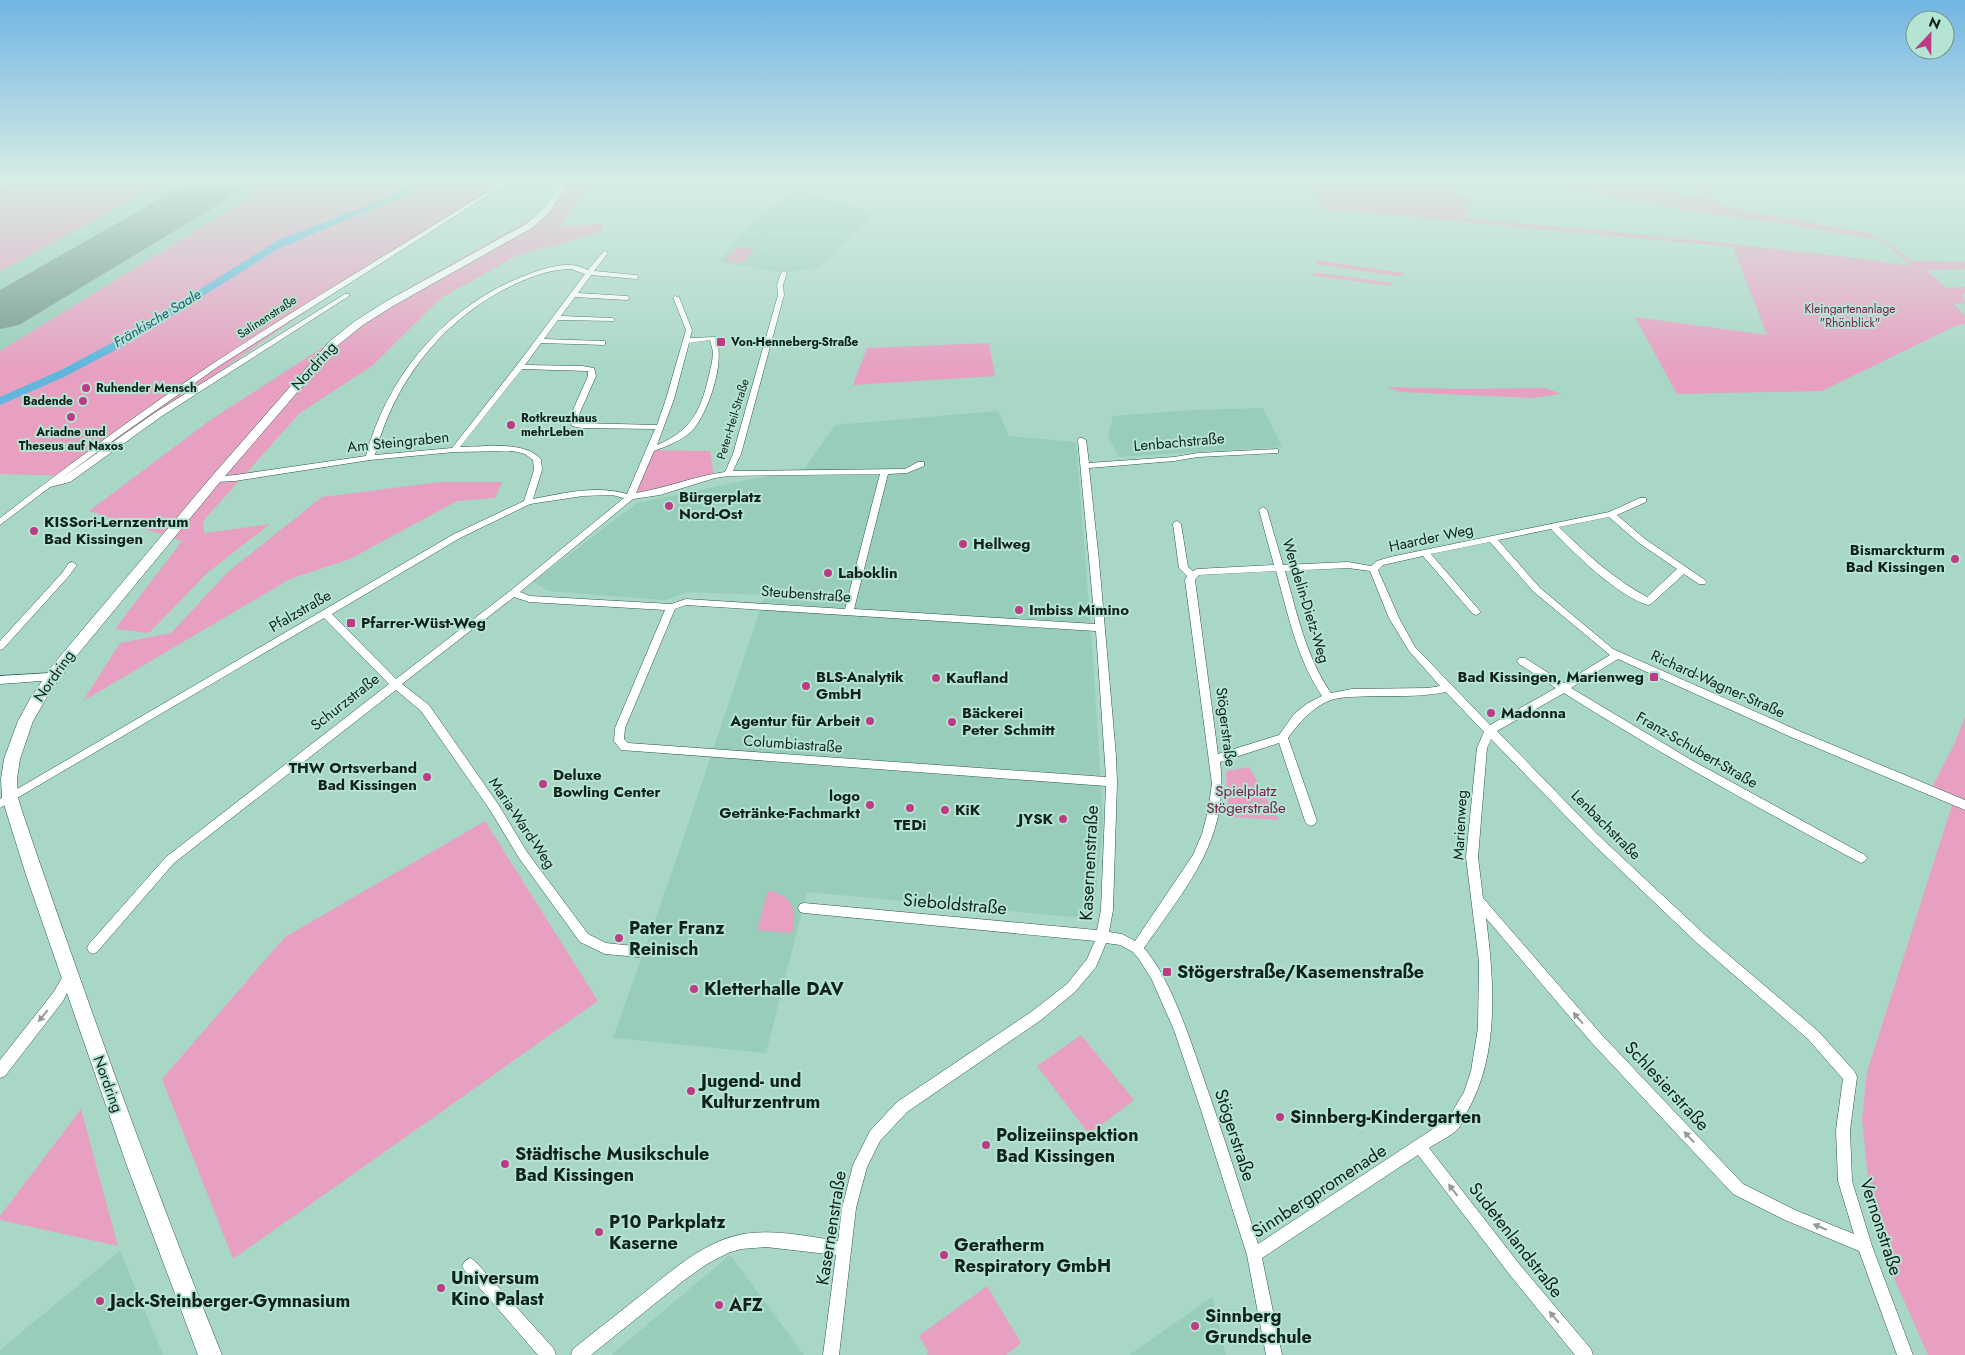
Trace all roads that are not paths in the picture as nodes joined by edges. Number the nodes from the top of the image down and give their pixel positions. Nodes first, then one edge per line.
1 (410, 242) edge
2 (500, 242) edge
3 (605, 253) dead end
4 (590, 273) junction
5 (784, 273) dead end
6 (636, 277) dead end
7 (347, 295) dead end
8 (574, 295) junction
9 (676, 297) dead end
10 (626, 298) dead end
11 (556, 318) junction
12 (612, 320) dead end
13 (540, 341) junction
14 (686, 341) junction
15 (602, 343) dead end
16 (520, 367) junction
17 (659, 427) junction
18 (1082, 440) dead end
19 (454, 450) junction
20 (651, 450) junction
21 (1275, 451) dead end
22 (370, 458) junction
23 (921, 464) dead end
24 (1086, 466) junction
25 (885, 472) junction
26 (728, 474) junction
27 (216, 479) junction
28 (44, 487) junction
29 (630, 497) junction
30 (1643, 500) dead end
31 (528, 502) junction
32 (1263, 510) dead end
33 (1610, 514) junction
34 (0, 522) edge
35 (1177, 524) dead end
36 (1554, 527) junction
37 (1492, 539) junction
38 (1425, 553) junction
39 (72, 565) dead end
40 (1279, 569) junction
41 (1373, 569) junction
42 (1682, 570) junction
43 (1192, 575) junction
44 (1702, 582) dead end
45 (513, 593) junction
46 (671, 607) junction
47 (848, 612) junction
48 (1476, 612) dead end
49 (325, 613) junction
50 (1100, 628) junction
51 (0, 647) edge
52 (1617, 655) junction
53 (1522, 661) dead end
54 (51, 677) junction
55 (0, 680) edge
56 (395, 684) junction
57 (1448, 688) junction
58 (1563, 688) junction
59 (1328, 697) junction
60 (1490, 730) junction
61 (1283, 738) junction
62 (1214, 760) junction
63 (1112, 782) junction
64 (5, 800) edge
65 (1965, 805) edge
66 (1311, 821) dead end
67 (1861, 858) dead end
68 (1478, 901) junction
69 (804, 908) dead end
70 (1102, 938) junction
71 (93, 948) dead end
72 (1137, 948) junction
73 (639, 950) dead end
74 (70, 975) junction
75 (0, 1071) edge
76 (1850, 1077) joint
77 (1453, 1124) joint
78 (1420, 1147) junction
79 (1865, 1246) junction
80 (844, 1249) junction
81 (1254, 1255) junction
82 (470, 1266) dead end
83 (210, 1355) edge
84 (548, 1355) edge
85 (579, 1355) edge
86 (831, 1355) edge
87 (1274, 1355) edge
88 (1585, 1355) edge
89 (1905, 1355) edge

1 - 28 street, Salinenstraße
2 - 27 main road, Nordring
3 - 4 street
4 - 6 street
4 - 8 street
4 - 22 street
5 - 26 street, Peter-Heil-Straße
7 - 28 street, Salinenstraße
8 - 10 street
8 - 11 street
9 - 14 street
11 - 12 street
11 - 13 street
13 - 15 street
13 - 16 street
14 - 17 street
14 - 20 street
16 - 17 street
16 - 19 street
17 - 20 street
18 - 24 street, Kasernenstraße
19 - 22 street, Am Steingraben
19 - 31 street, Am Steingraben
20 - 29 street
21 - 24 street, Lenbachstraße
22 - 27 street, Am Steingraben
23 - 25 street
24 - 50 street, Kasernenstraße
25 - 26 street
25 - 47 street
26 - 29 street, Peter-Heil-Straße
27 - 54 main road, Nordring
28 - 34 street, Salinenstraße
29 - 31 street, Pfalzstraße
29 - 45 street, Schurzstraße
30 - 33 street, Haarder Weg
31 - 49 street, Pfalzstraße
32 - 40 street, Wendelin-Dietz-Weg
33 - 36 street, Haarder Weg
33 - 42 street
35 - 43 street, Stögerstraße
36 - 37 street, Haarder Weg
36 - 42 street
37 - 38 street, Haarder Weg
37 - 52 street, Richard-Wagner-Straße
38 - 41 street, Haarder Weg
38 - 48 street
39 - 51 street
40 - 41 street, Haarder Weg
40 - 43 street, Haarder Weg
40 - 59 street, Wendelin-Dietz-Weg
41 - 57 street, Lenbachstraße
42 - 44 street
43 - 62 street, Stögerstraße
45 - 46 street, Steubenstraße
45 - 56 street, Schurzstraße
46 - 47 street, Steubenstraße
46 - 63 street, Columbiastraße
47 - 50 street, Steubenstraße
49 - 56 street
49 - 64 street, Pfalzstraße
50 - 63 street, Kasernenstraße
52 - 58 street
52 - 65 street, Richard-Wagner-Straße
53 - 58 street, Franz-Schubert-Straße
54 - 55 street
54 - 64 main road, Nordring
56 - 71 street, Schurzstraße
56 - 73 street, Maria-Ward-Weg
57 - 59 street
57 - 60 street, Lenbachstraße
58 - 60 street
58 - 67 street, Franz-Schubert-Straße
59 - 61 street
60 - 68 street, Marienweg
60 - 76 street, Lenbachstraße
61 - 62 street
61 - 66 street
62 - 72 street, Stögerstraße
63 - 70 street, Kasernenstraße
64 - 74 main road, Nordring
68 - 77 street, Marienweg
79 -> 68 street, Schlesierstraße
69 - 70 street, Sieboldstraße
70 - 72 street
70 - 80 street, Kasernenstraße
72 - 81 street, Stögerstraße
74 -> 75 street
74 - 83 main road, Nordring
76 - 79 street, Vernonstraße
77 - 78 street, Sinnbergpromenade
78 - 81 street, Sinnbergpromenade
88 -> 78 street, Sudetenlandstraße
79 - 89 street, Vernonstraße
80 - 85 street
80 - 86 street, Kasernenstraße
81 - 87 street, Stögerstraße
82 - 84 street

